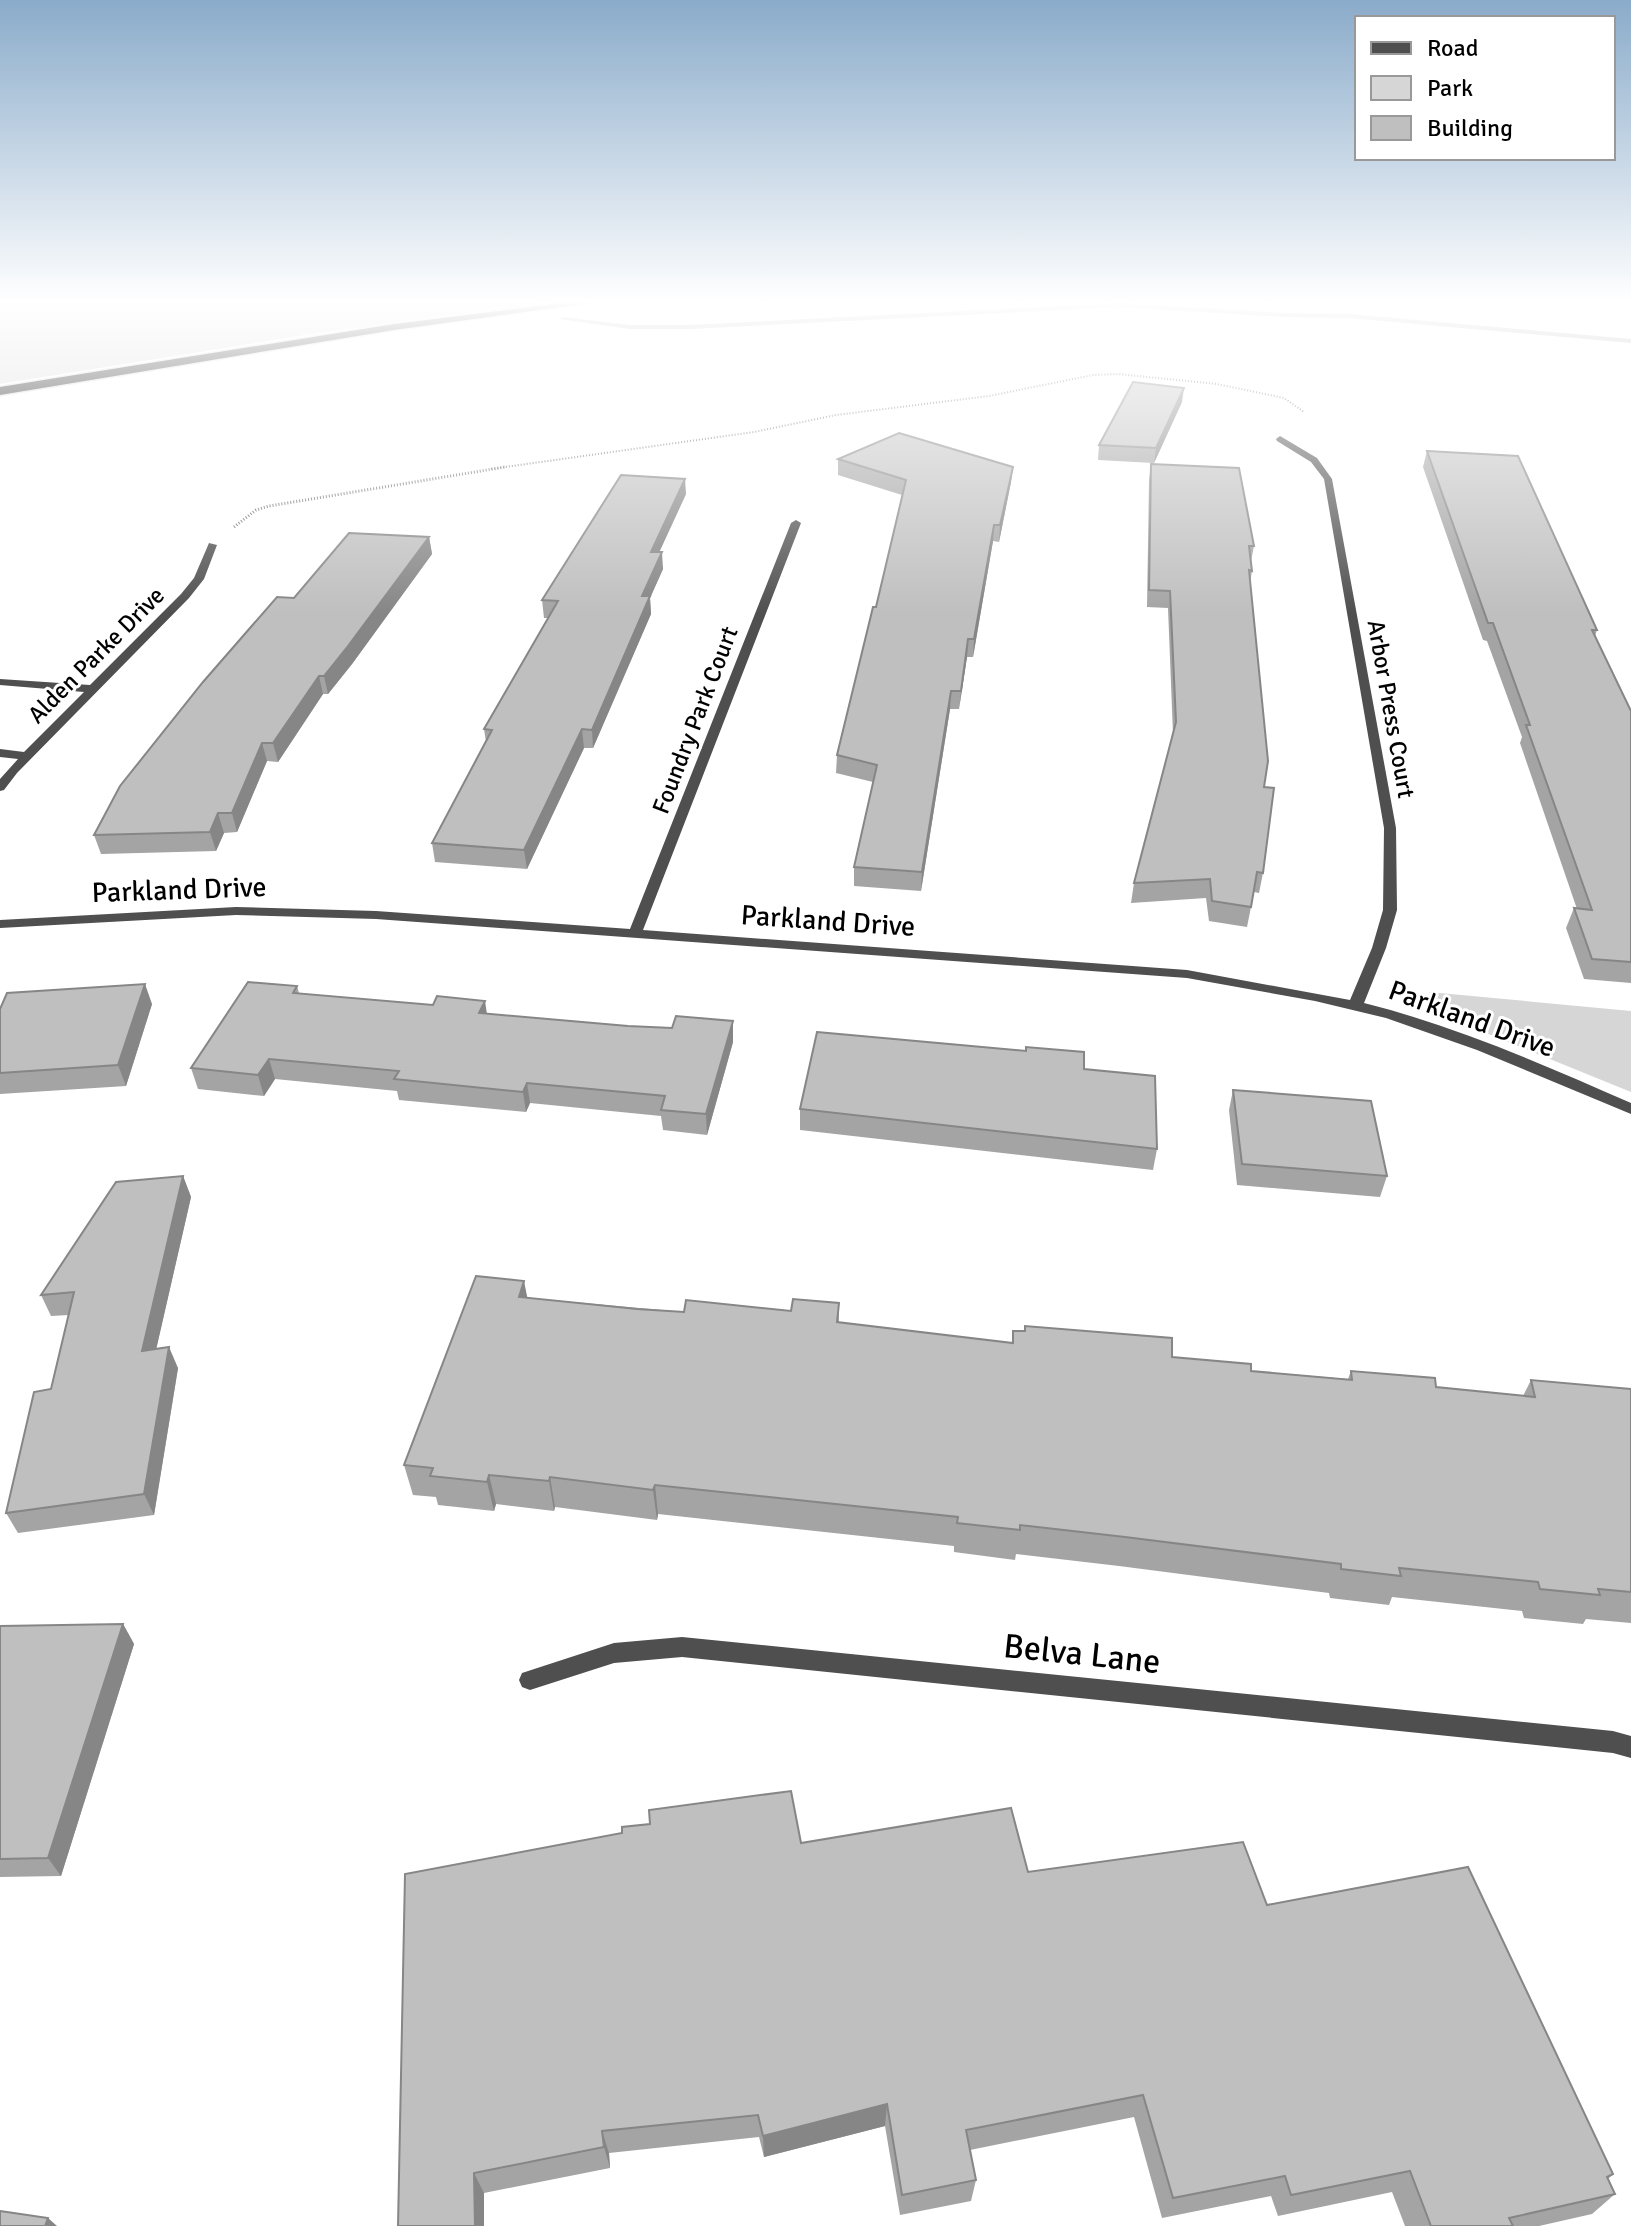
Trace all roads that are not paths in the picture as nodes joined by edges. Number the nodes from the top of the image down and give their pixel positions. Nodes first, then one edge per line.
1 (1280, 439) road end
2 (796, 523) dead end
3 (212, 545) road end
4 (0, 682) edge
5 (93, 689) junction
6 (0, 753) edge
7 (27, 756) junction
8 (0, 787) edge
9 (0, 924) edge
10 (635, 933) junction
11 (1355, 1006) junction
12 (1631, 1109) edge
13 (530, 1680) dead end
14 (1631, 1747) edge

1 - 11 street, Arbor Press Court
2 - 10 street, Foundry Park Court
3 - 5 street, Alden Parke Drive
4 - 5 street
5 - 7 street, Alden Parke Drive
6 - 7 street
7 - 8 street, Alden Parke Drive
9 - 10 street, Parkland Drive
10 - 11 street, Parkland Drive
11 - 12 street, Parkland Drive
13 - 14 street, Belva Lane

